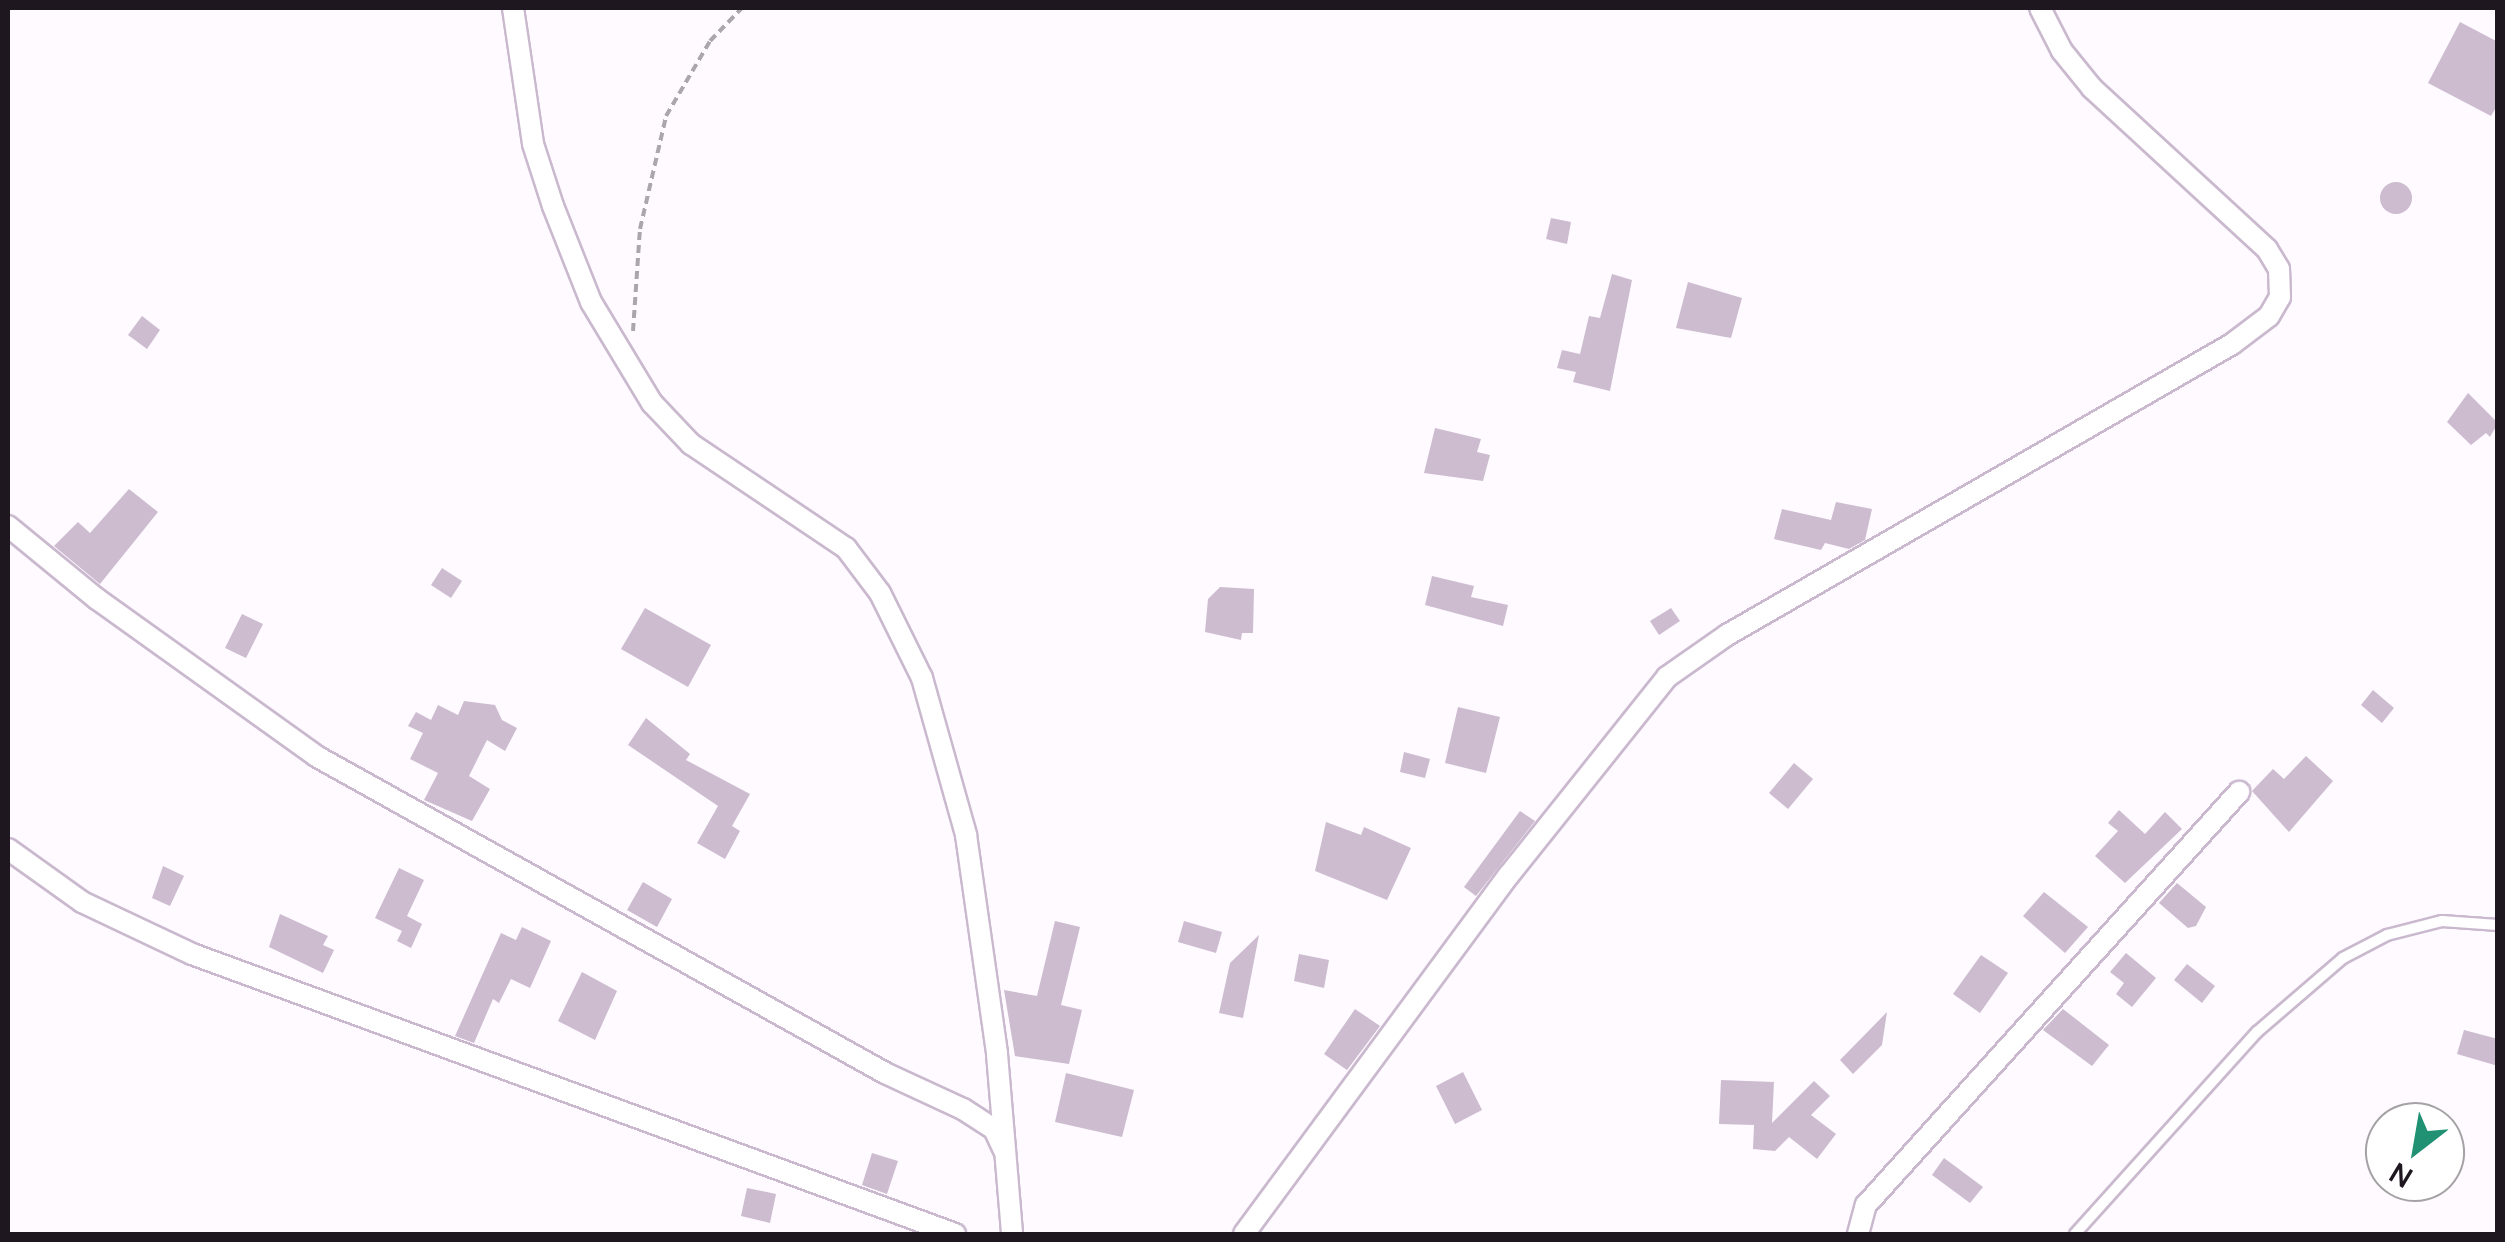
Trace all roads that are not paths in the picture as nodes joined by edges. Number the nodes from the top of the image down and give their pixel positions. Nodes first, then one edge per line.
1 (514, 8) edge
2 (2040, 8) edge
3 (8, 526) edge
4 (2239, 792) dead end
5 (8, 849) edge
6 (2498, 926) edge
7 (1008, 1156) junction
8 (955, 1234) edge
9 (1012, 1234) edge
10 (1244, 1234) edge
11 (1858, 1234) edge
12 (2075, 1234) edge

1 - 7 street
2 - 10 street
3 - 7 street
4 - 11 street
5 - 8 street
6 - 12 lane
7 - 9 street

